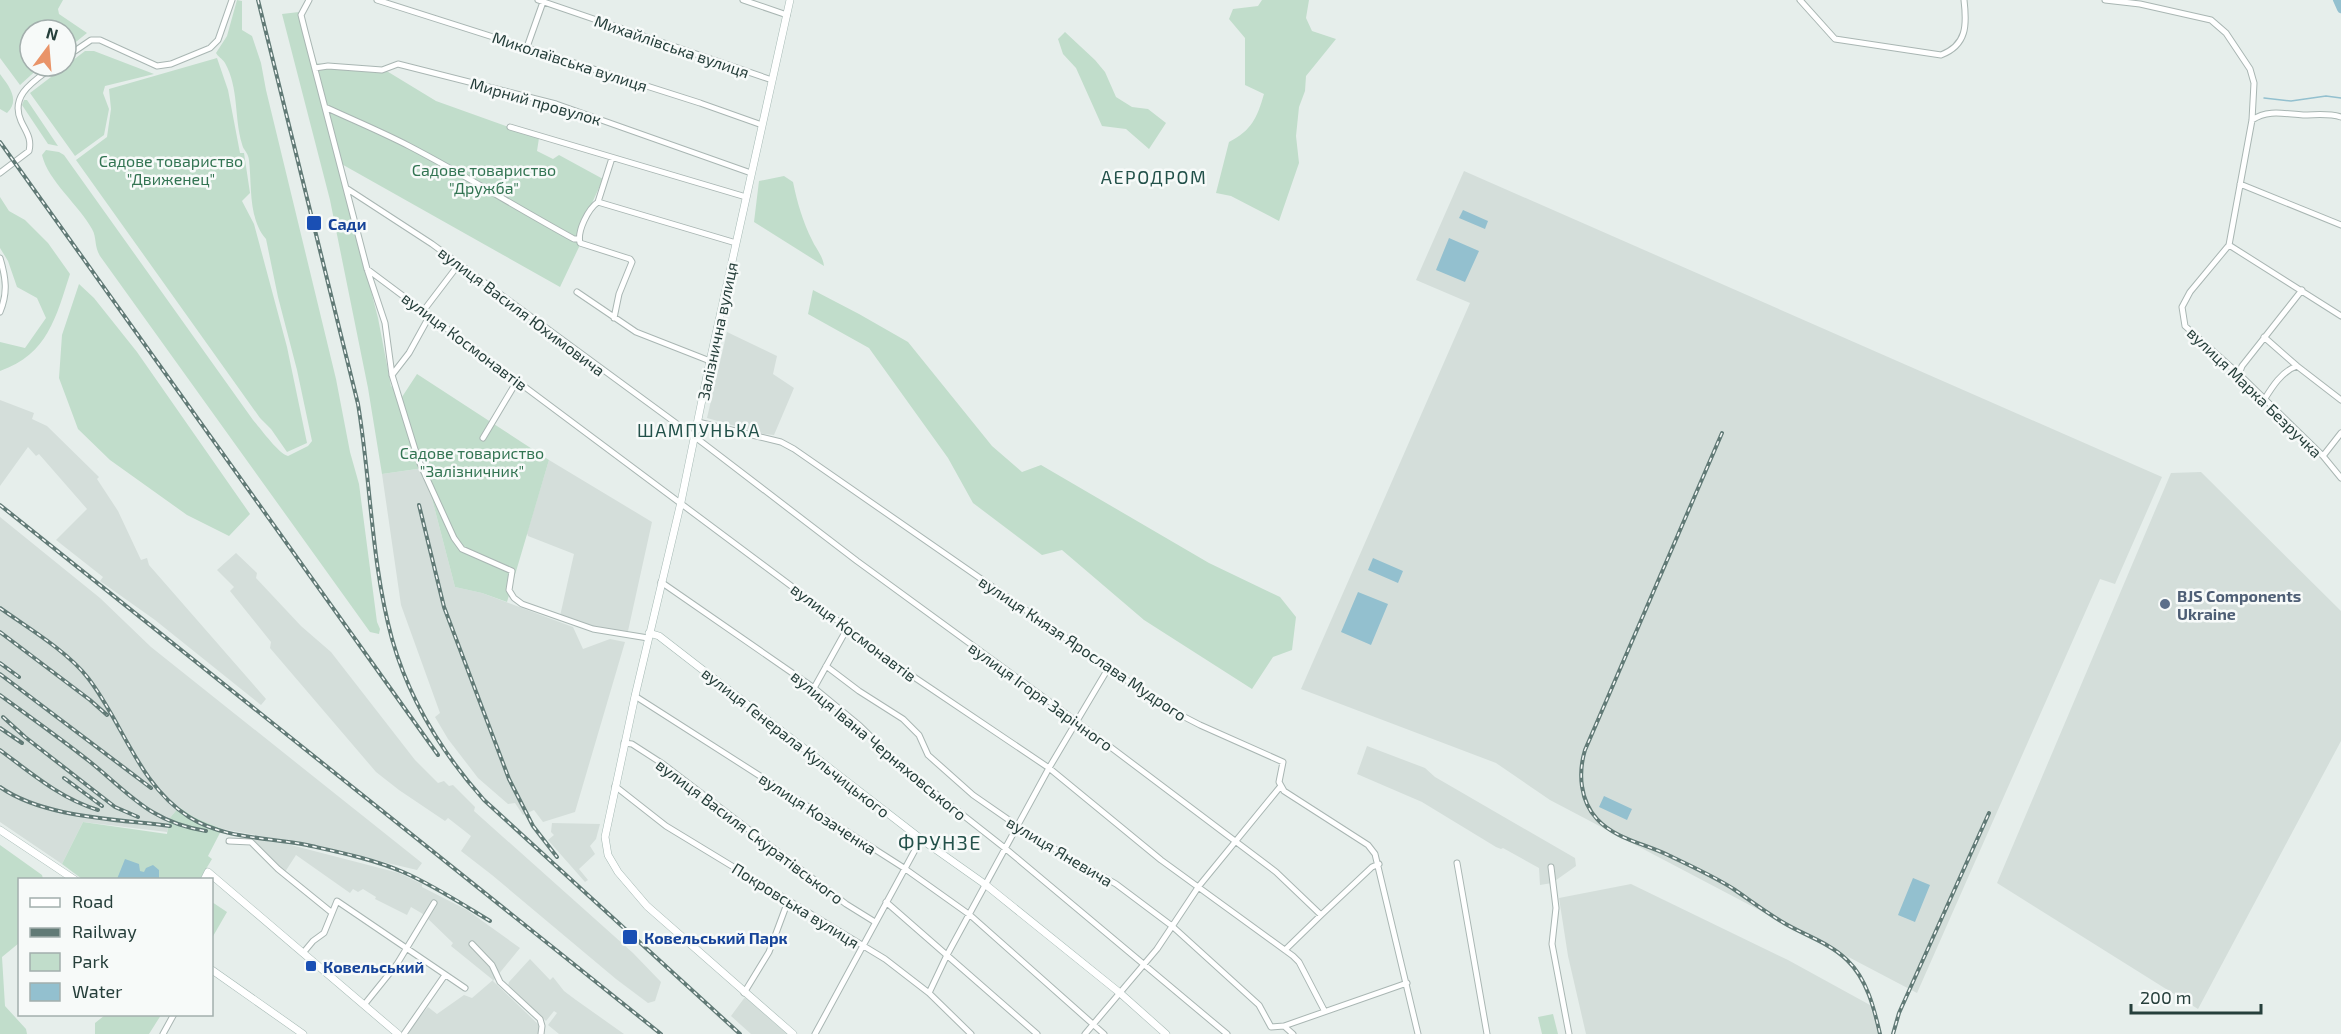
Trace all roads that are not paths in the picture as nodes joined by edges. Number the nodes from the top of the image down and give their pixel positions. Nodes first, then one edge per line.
1 (232, 0) edge
2 (309, 0) edge
3 (377, 0) edge
4 (742, 0) edge
5 (790, 0) edge
6 (1800, 0) edge
7 (1964, 0) edge
8 (2105, 0) edge
9 (541, 1) edge
10 (787, 15) junction
11 (527, 47) junction
12 (78, 49) edge
13 (315, 68) junction
14 (39, 78) edge
15 (772, 80) junction
16 (325, 107) junction
17 (2341, 117) edge
18 (2252, 120) junction
19 (762, 124) junction
20 (510, 127) dead end
21 (612, 158) junction
22 (0, 173) edge
23 (751, 173) junction
24 (2240, 184) junction
25 (346, 188) junction
26 (746, 197) junction
27 (598, 202) junction
28 (2341, 225) edge
29 (578, 239) junction
30 (736, 243) junction
31 (2229, 244) junction
32 (0, 258) edge
33 (459, 264) junction
34 (367, 268) junction
35 (2302, 290) junction
36 (577, 292) dead end
37 (424, 310) junction
38 (0, 312) edge
39 (430, 315) junction
40 (2341, 316) edge
41 (614, 318) junction
42 (2264, 337) junction
43 (710, 361) junction
44 (2297, 366) junction
45 (2239, 374) junction
46 (392, 375) junction
47 (517, 381) junction
48 (2264, 400) junction
49 (2341, 400) edge
50 (698, 422) junction
51 (2341, 433) edge
52 (483, 438) dead end
53 (695, 438) junction
54 (2323, 456) junction
55 (2341, 478) edge
56 (681, 502) junction
57 (661, 582) junction
58 (848, 627) junction
59 (649, 636) junction
60 (825, 666) junction
61 (1109, 667) junction
62 (814, 688) junction
63 (635, 696) junction
64 (1076, 721) junction
65 (624, 743) junction
66 (1049, 768) junction
67 (615, 786) junction
68 (1280, 787) junction
69 (1018, 826) junction
70 (0, 830) edge
71 (921, 839) junction
72 (229, 841) dead end
73 (1235, 842) junction
74 (1006, 849) junction
75 (1457, 863) dead end
76 (1378, 864) junction
77 (1551, 867) dead end
78 (904, 868) junction
79 (73, 878) edge
80 (205, 878) edge
81 (986, 885) junction
82 (1199, 886) junction
83 (788, 901) junction
84 (886, 902) junction
85 (434, 903) dead end
86 (331, 912) junction
87 (970, 915) junction
88 (1321, 915) junction
89 (875, 922) junction
90 (1172, 926) junction
91 (472, 944) dead end
92 (862, 946) junction
93 (406, 948) junction
94 (1285, 950) junction
95 (303, 953) junction
96 (947, 955) junction
97 (1144, 963) junction
98 (213, 971) edge
99 (445, 975) junction
100 (1407, 983) junction
101 (465, 988) dead end
102 (744, 993) junction
103 (928, 993) junction
104 (1120, 993) junction
105 (364, 1005) junction
106 (1324, 1010) junction
107 (173, 1016) edge
108 (1093, 1024) junction
109 (1284, 1026) junction
110 (1271, 1027) junction
111 (164, 1034) edge
112 (303, 1034) edge
113 (398, 1034) edge
114 (404, 1034) edge
115 (541, 1034) edge
116 (792, 1034) edge
117 (815, 1034) edge
118 (971, 1034) edge
119 (1036, 1034) edge
120 (1085, 1034) edge
121 (1104, 1034) edge
122 (1166, 1034) edge
123 (1227, 1034) edge
124 (1264, 1034) edge
125 (1293, 1034) edge
126 (1418, 1034) edge
127 (1487, 1034) edge
128 (1569, 1034) edge

1 - 12 street
2 - 13 street
3 - 11 street, Миколаївська вулиця
4 - 10 street
5 - 10 street, Залізнична вулиця
6 - 7 street
8 - 18 street
9 - 11 street
9 - 15 street, Михайлівська вулиця
10 - 15 street, Залізнична вулиця
11 - 19 street, Миколаївська вулиця
13 - 16 street
13 - 23 street, Мирний провулок
14 - 22 street
15 - 19 street, Залізнична вулиця
16 - 25 street
16 - 29 street
17 - 18 street
18 - 24 street
19 - 23 street, Залізнична вулиця
20 - 21 street
21 - 26 street
21 - 27 street
23 - 26 street, Залізнична вулиця
24 - 28 street
24 - 31 street
25 - 33 street, вулиця Василя Юхимовича
25 - 34 street
26 - 30 street, Залізнична вулиця
27 - 29 street
27 - 30 street
29 - 41 street
30 - 43 street, Залізнична вулиця
31 - 35 street
31 - 45 street, вулиця Марка Безручка
32 - 38 street
33 - 37 street
33 - 53 street, вулиця Василя Юхимовича
34 - 37 street, вулиця Космонавтів
34 - 46 street
35 - 40 street
35 - 42 street
36 - 41 street
37 - 39 street, вулиця Космонавтів
39 - 46 street
39 - 47 street, вулиця Космонавтів
41 - 43 street
42 - 44 street
42 - 45 street
43 - 50 street, Залізнична вулиця
44 - 48 street
44 - 49 street
45 - 48 street, вулиця Марка Безручка
46 - 59 street
47 - 52 street
47 - 56 street, вулиця Космонавтів
48 - 54 street, вулиця Марка Безручка
50 - 53 street, Залізнична вулиця
50 - 61 street, вулиця Князя Ярослава Мудрого
51 - 54 street
53 - 56 street, Залізнична вулиця
53 - 64 street, вулиця Ігоря Зарічного
54 - 55 street, вулиця Марка Безручка
56 - 57 street, Залізнична вулиця
56 - 58 street, вулиця Космонавтів
57 - 59 street, Залізнична вулиця
57 - 62 street, вулиця Івана Черняховського
58 - 60 street
58 - 66 street, вулиця Космонавтів
59 - 63 street, Залізнична вулиця
59 - 71 street, вулиця Генерала Кульчицького
60 - 62 street
60 - 69 street, вулиця Яневича
61 - 64 street
61 - 68 street, вулиця Князя Ярослава Мудрого
62 - 74 street, вулиця Івана Черняховського
63 - 65 street, Залізнична вулиця
63 - 78 street, вулиця Козаченка
64 - 66 street
64 - 73 street, вулиця Ігоря Зарічного
65 - 67 street, Залізнична вулиця
65 - 89 street, вулиця Василя Скуратівського
66 - 69 street
66 - 82 street, вулиця Космонавтів
67 - 83 street, Покровська вулиця
67 - 102 street, Залізнична вулиця
68 - 73 street
68 - 76 street
69 - 74 street
69 - 90 street, вулиця Яневича
70 - 79 street
71 - 78 street
71 - 81 street, вулиця Генерала Кульчицького
72 - 86 street
73 - 82 street
73 - 88 street, вулиця Ігоря Зарічного
74 - 81 street
74 - 97 street, вулиця Івана Черняховського
75 - 127 street
76 - 88 street
76 - 100 street
77 - 128 street
78 - 84 street
78 - 87 street, вулиця Козаченка
80 - 95 street
81 - 87 street
81 - 104 street, вулиця Генерала Кульчицького
82 - 90 street
82 - 94 street, вулиця Космонавтів
83 - 92 street, Покровська вулиця
83 - 102 street
84 - 89 street
84 - 96 street
85 - 93 street
86 - 93 street
86 - 95 street
87 - 96 street
87 - 108 street, вулиця Козаченка
88 - 94 street
89 - 92 street
90 - 97 street
90 - 110 street, вулиця Яневича
91 - 115 street
92 - 103 street, Покровська вулиця
92 - 117 street
93 - 99 street
93 - 105 street
94 - 106 street, вулиця Космонавтів
95 - 105 street
96 - 103 street
96 - 119 street
97 - 104 street
97 - 123 street, вулиця Івана Черняховського
98 - 112 street
99 - 101 street
99 - 114 street
100 - 106 street
100 - 126 street
102 - 116 street
103 - 118 street, Покровська вулиця
104 - 108 street
104 - 122 street, вулиця Генерала Кульчицького
105 - 113 street
106 - 109 street
107 - 111 street
108 - 120 street
108 - 121 street, вулиця Козаченка
109 - 110 street
109 - 125 street
110 - 124 street

